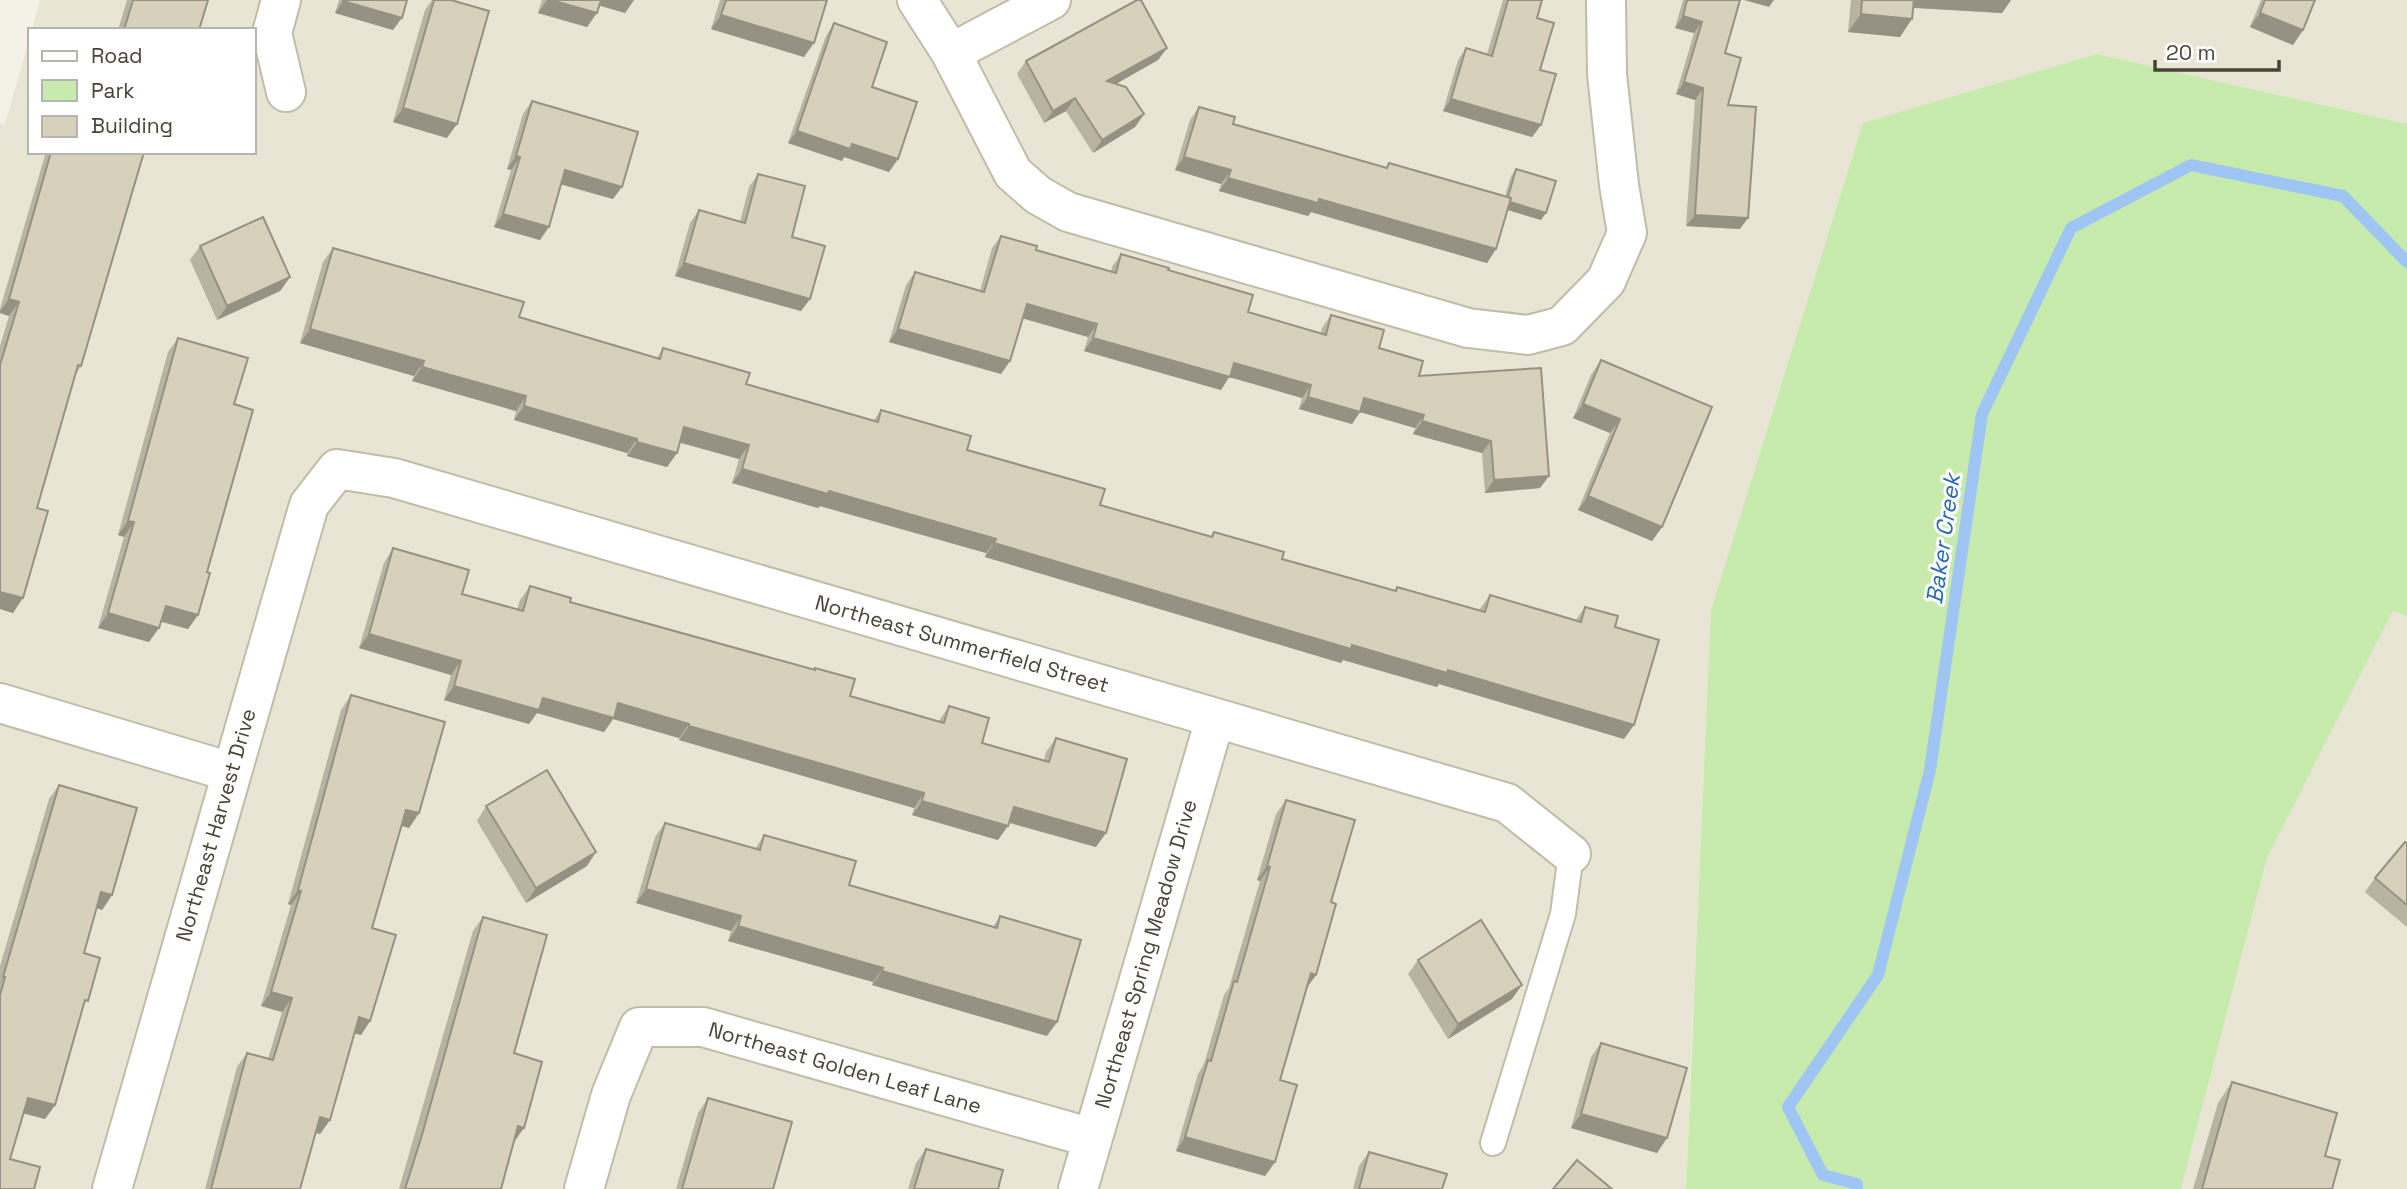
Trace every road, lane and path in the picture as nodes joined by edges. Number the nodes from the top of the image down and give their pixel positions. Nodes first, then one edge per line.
1 (281, 0) edge
2 (917, 0) edge
3 (1051, 0) edge
4 (1606, 0) edge
5 (951, 53) junction
6 (286, 92) dead end
7 (337, 469) joint
8 (0, 703) edge
9 (1215, 719) junction
10 (230, 772) junction
11 (1571, 854) joint
12 (1093, 1138) junction
13 (1493, 1143) dead end
14 (112, 1189) edge
15 (584, 1189) edge
16 (1078, 1189) edge

1 - 6 street
2 - 5 street
3 - 5 street
4 - 5 street
7 - 9 street, Northeast Summerfield Street
7 - 10 street, Northeast Harvest Drive
8 - 10 street
9 - 11 street, Northeast Summerfield Street
9 - 12 street, Northeast Spring Meadow Drive
10 - 14 street, Northeast Harvest Drive
11 - 13 lane
12 - 15 street, Northeast Golden Leaf Lane
12 - 16 street, Northeast Spring Meadow Drive

